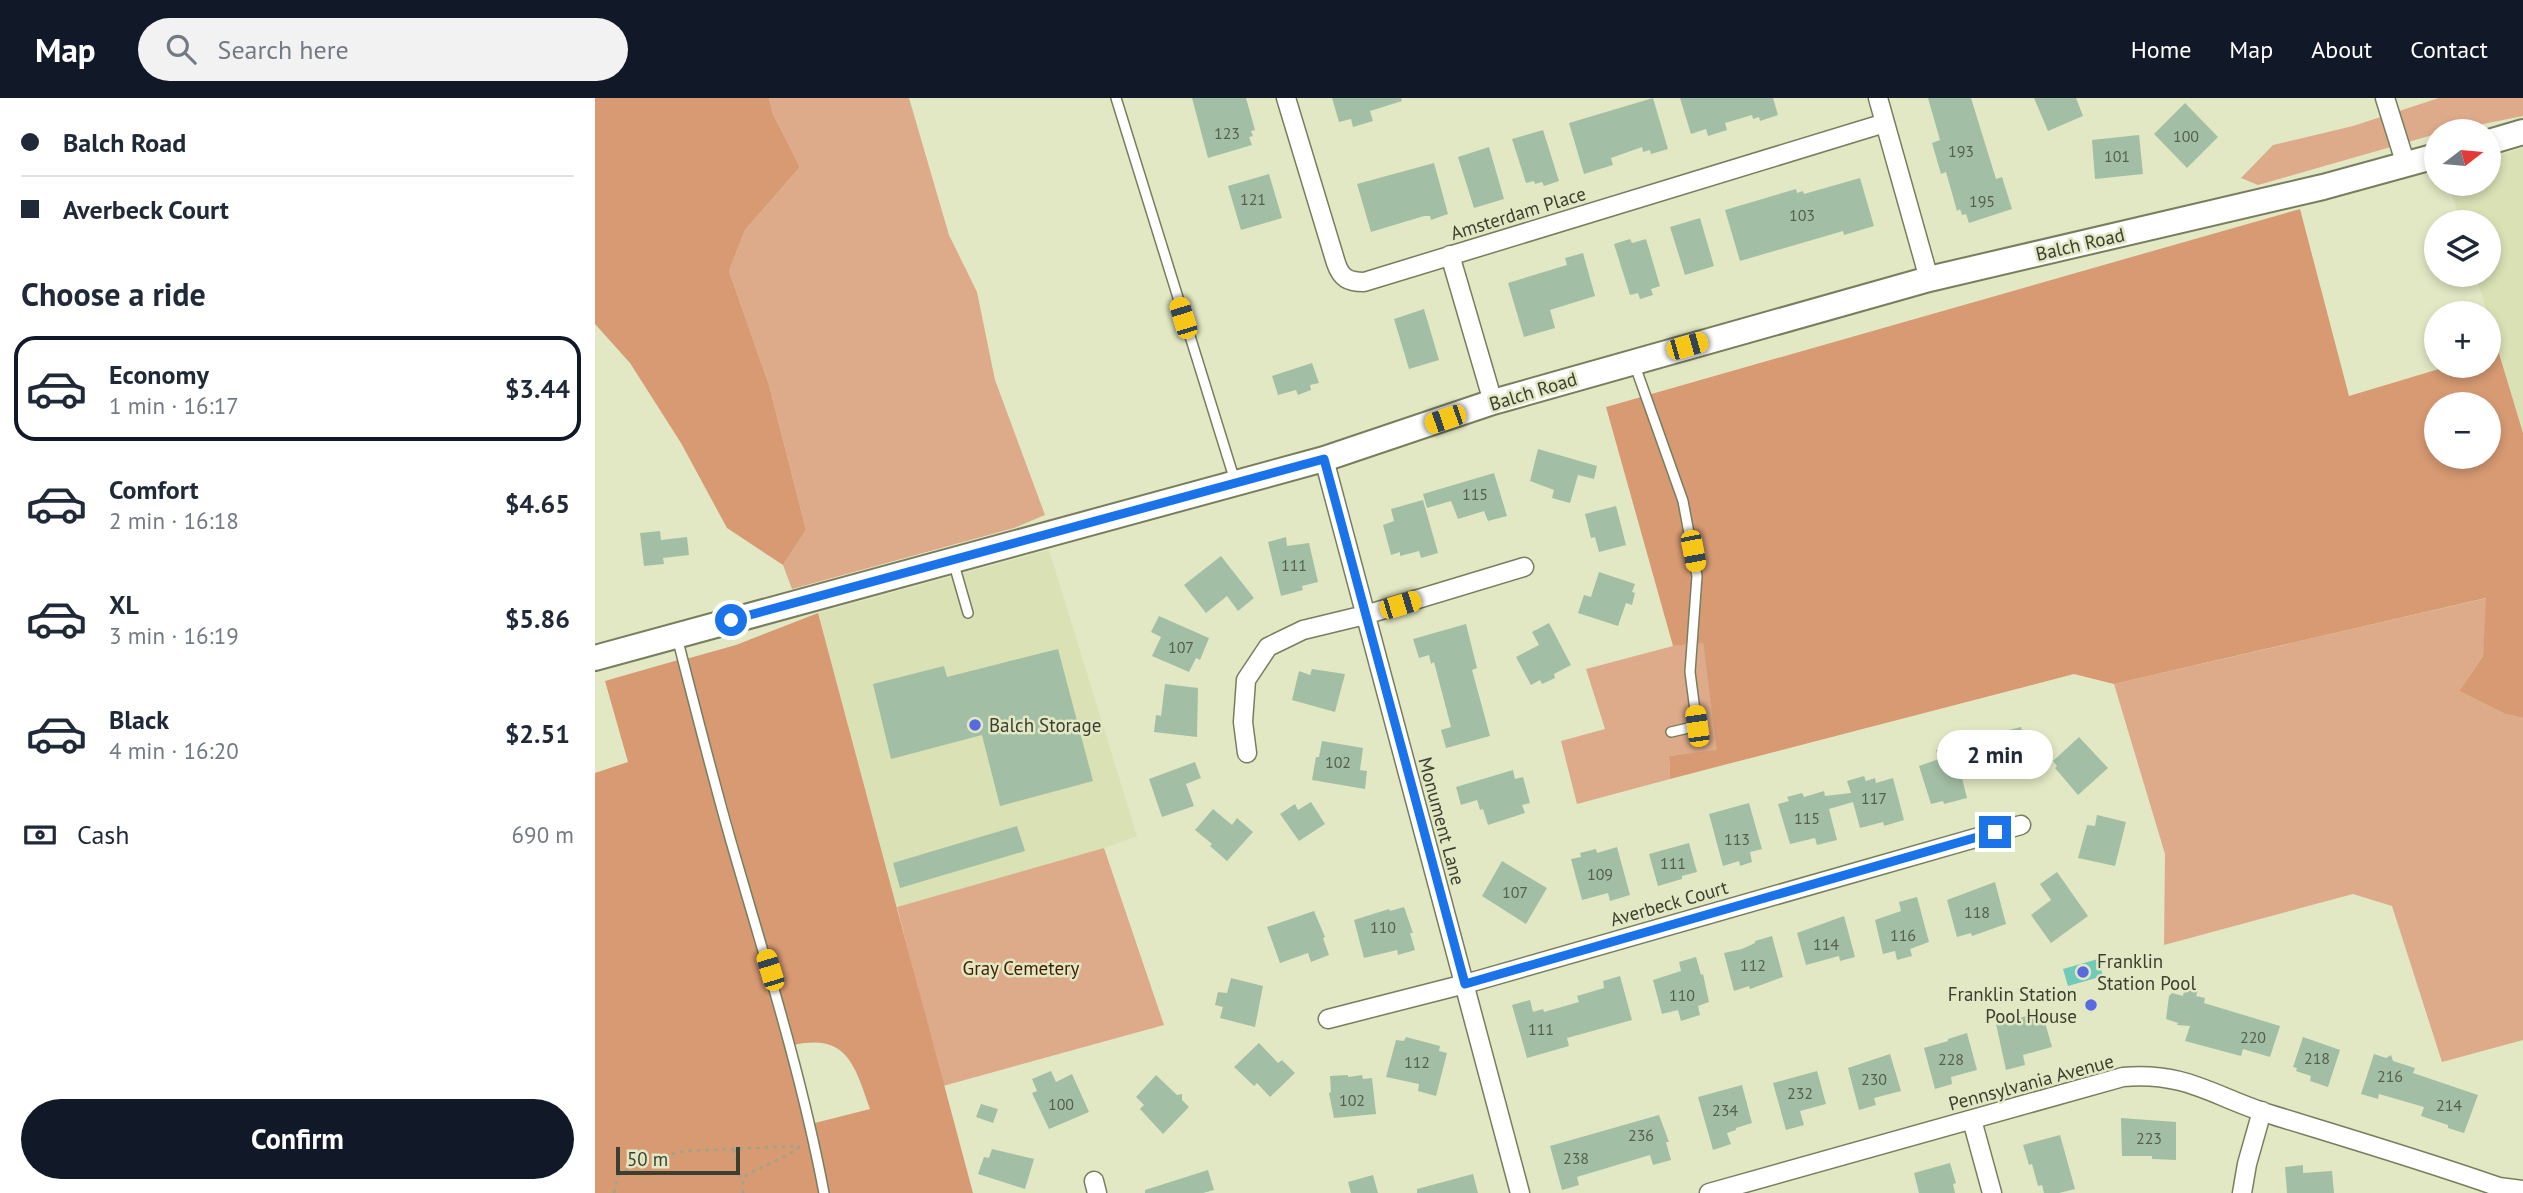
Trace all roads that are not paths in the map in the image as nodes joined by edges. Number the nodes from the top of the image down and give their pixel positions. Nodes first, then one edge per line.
1 (1116, 98) edge
2 (1286, 98) edge
3 (1878, 98) edge
4 (2385, 98) edge
5 (1885, 123) junction
6 (2523, 132) edge
7 (2501, 138) edge
8 (2424, 160) edge
9 (2406, 165) junction
10 (1451, 255) junction
11 (1929, 279) junction
12 (1633, 361) junction
13 (1493, 402) junction
14 (1324, 459) junction
15 (1236, 483) junction
16 (952, 559) junction
17 (1524, 567) dead end
18 (968, 613) dead end
19 (1365, 615) junction
20 (676, 635) junction
21 (595, 658) edge
22 (1671, 732) dead end
23 (1247, 753) dead end
24 (2021, 825) dead end
25 (1465, 984) junction
26 (1328, 1019) dead end
27 (2262, 1111) junction
28 (1972, 1120) junction
29 (1753, 1187) edge
30 (2499, 1190) edge
31 (2523, 1190) edge
32 (824, 1193) edge
33 (1520, 1193) edge
34 (1709, 1193) edge
35 (1992, 1193) edge
36 (2242, 1193) edge

1 - 15 lane
2 - 10 street, Amsterdam Place
3 - 5 street
4 - 9 street
5 - 10 street, Amsterdam Place
5 - 11 street
6 - 7 street
8 - 9 street, Balch Road
9 - 11 street, Balch Road
10 - 13 street
11 - 12 street, Balch Road
12 - 13 street, Balch Road
12 - 22 lane
13 - 14 street, Balch Road
14 - 15 street, Balch Road
14 - 19 street, Monument Lane
15 - 16 street, Balch Road
16 - 18 lane
16 - 20 street, Balch Road
17 - 19 street
19 - 23 street
19 - 25 street, Monument Lane
20 - 21 street, Balch Road
20 - 32 lane
24 - 25 street, Averbeck Court
25 - 26 street, Averbeck Court
25 - 33 street, Monument Lane
27 - 28 street, Pennsylvania Avenue
27 - 30 street, Pennsylvania Avenue
27 - 36 street
28 - 29 street, Pennsylvania Avenue
28 - 35 street
29 - 34 street, Pennsylvania Avenue
30 - 31 street, Pennsylvania Avenue

